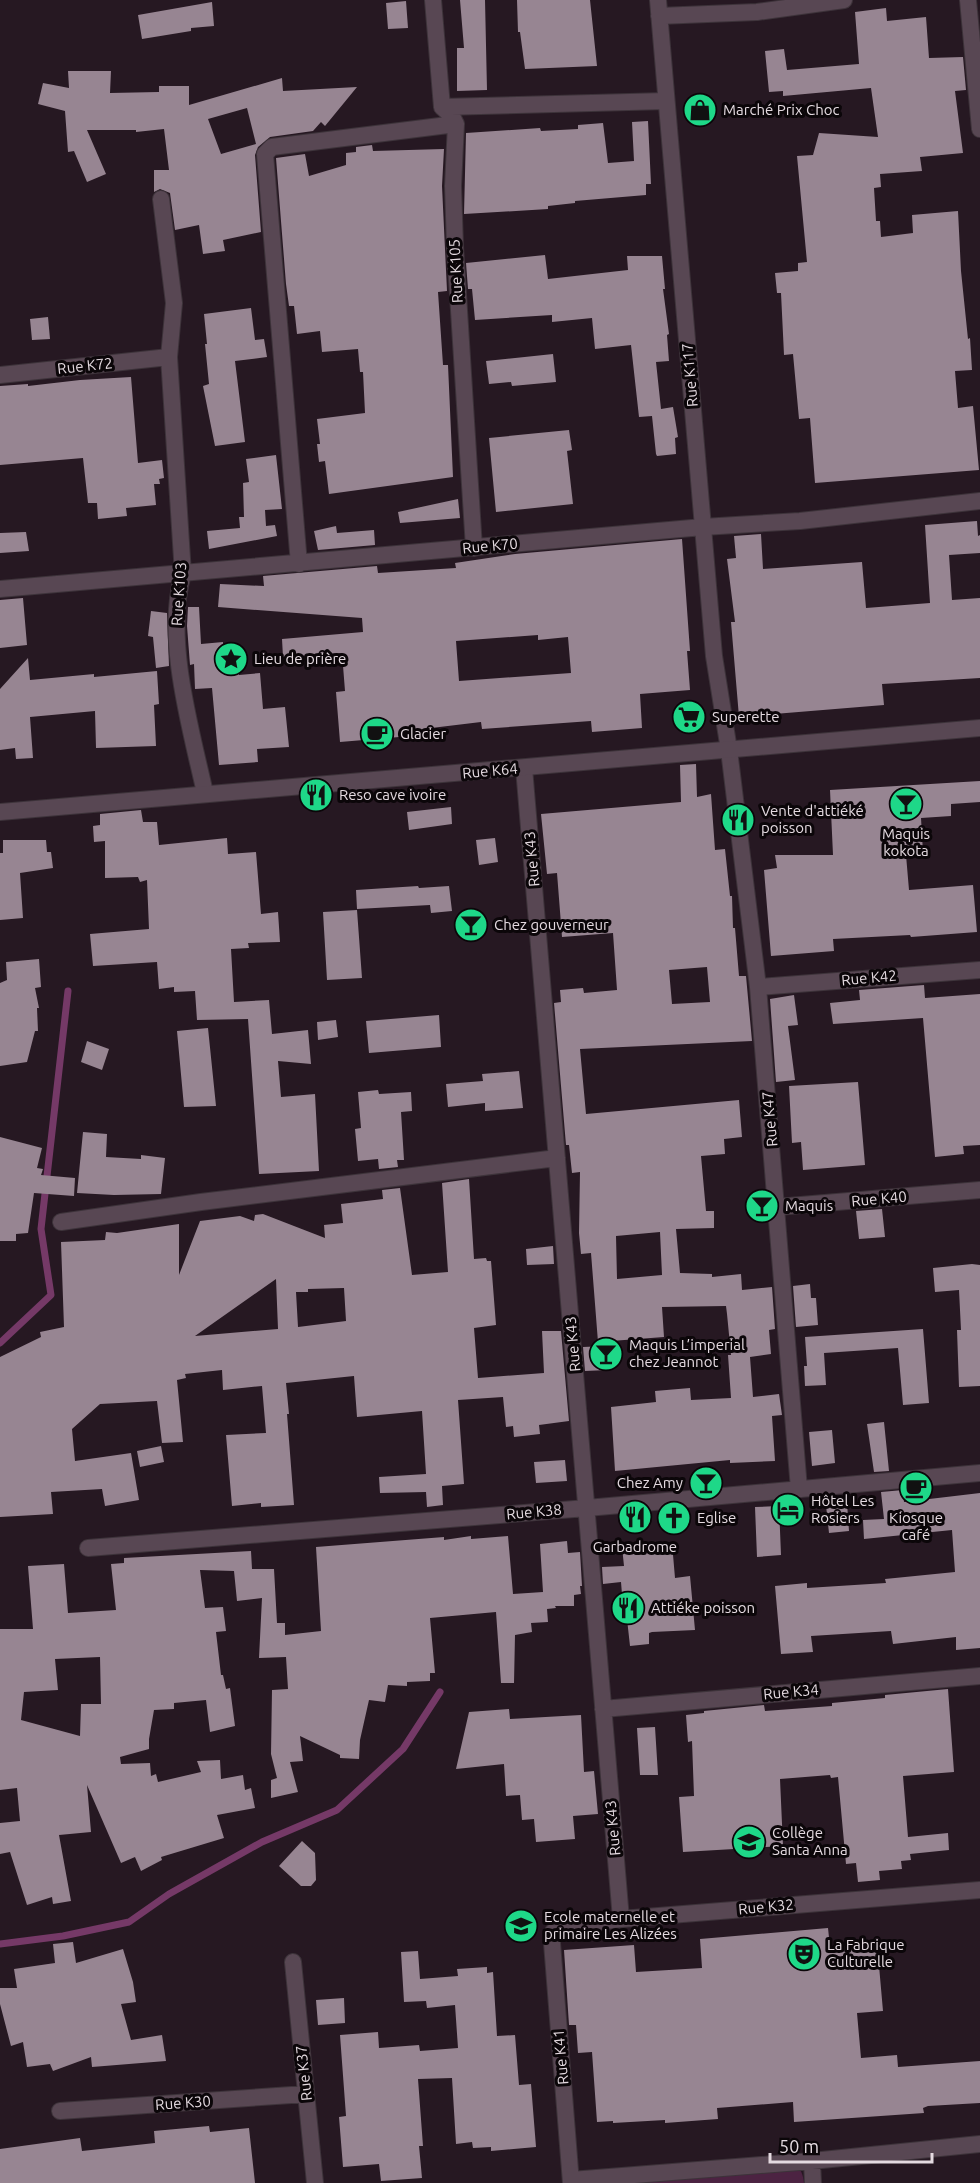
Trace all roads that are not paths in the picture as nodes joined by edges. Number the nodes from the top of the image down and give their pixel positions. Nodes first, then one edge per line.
1 (433, 0) edge
2 (844, 0) edge
3 (968, 0) edge
4 (659, 8) edge
5 (666, 101) junction
6 (442, 107) junction
7 (456, 124) junction
8 (980, 129) edge
9 (161, 199) dead end
10 (169, 357) junction
11 (0, 375) edge
12 (980, 501) edge
13 (703, 527) junction
14 (474, 548) junction
15 (299, 564) junction
16 (183, 574) junction
17 (0, 589) edge
18 (980, 728) edge
19 (729, 750) junction
20 (524, 768) junction
21 (205, 793) junction
22 (0, 812) edge
23 (980, 970) edge
24 (758, 987) junction
25 (557, 1158) junction
26 (980, 1190) edge
27 (777, 1208) junction
28 (61, 1222) dead end
29 (980, 1473) edge
30 (799, 1489) junction
31 (587, 1508) junction
32 (88, 1548) dead end
33 (980, 1676) edge
34 (603, 1709) junction
35 (980, 1890) edge
36 (621, 1919) junction
37 (553, 1932) joint
38 (293, 1962) dead end
39 (306, 2094) junction
40 (60, 2111) dead end
41 (980, 2144) edge
42 (812, 2161) junction
43 (571, 2182) edge
44 (315, 2183) edge
45 (813, 2183) edge

1 - 6 street
2 - 4 street
3 - 8 street
4 - 5 street, Rue K117
5 - 6 street
5 - 13 street, Rue K117
6 - 7 street
7 - 14 street, Rue K105
7 - 15 street
9 - 10 street, Rue K103
10 - 11 street, Rue K72
10 - 16 street, Rue K103
12 - 13 street, Rue K70
13 - 14 street, Rue K70
13 - 19 street, Rue K117
14 - 15 street, Rue K70
15 - 16 street, Rue K70
16 - 17 street, Rue K70
16 - 21 street, Rue K103
18 - 19 street, Rue K64
19 - 20 street, Rue K64
19 - 24 street, Rue K47
20 - 21 street, Rue K64
20 - 25 street, Rue K43
21 - 22 street, Rue K64
23 - 24 street, Rue K42
24 - 27 street, Rue K47
25 - 28 street
25 - 31 street, Rue K43
26 - 27 street, Rue K40
27 - 30 street, Rue K47
29 - 30 street, Rue K38
30 - 31 street, Rue K38
31 - 32 street, Rue K38
31 - 34 street, Rue K43
33 - 34 street, Rue K34
34 - 36 street, Rue K43
35 - 36 street, Rue K32
36 - 37 street, Rue K32
37 - 43 street, Rue K41
38 - 39 street, Rue K37
39 - 40 street, Rue K30
39 - 44 street, Rue K37
41 - 42 street
42 - 43 street
42 - 45 street

